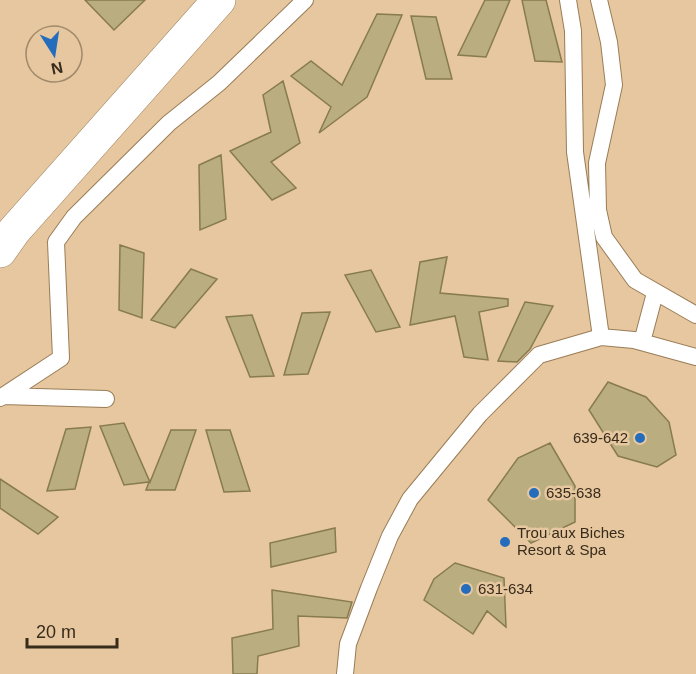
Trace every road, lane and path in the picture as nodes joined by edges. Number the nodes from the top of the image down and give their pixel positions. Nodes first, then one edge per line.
1 (219, 0) edge
2 (305, 0) edge
3 (568, 0) edge
4 (605, 2) edge
5 (0, 251) edge
6 (655, 293) junction
7 (696, 315) edge
8 (601, 337) junction
9 (642, 342) junction
10 (696, 357) edge
11 (1, 397) edge
12 (106, 399) dead end
13 (345, 674) edge

1 - 5 main road
2 - 11 lane
3 - 8 lane
4 - 6 lane
6 - 7 lane
6 - 9 lane
8 - 9 lane
8 - 13 lane
9 - 10 lane
11 - 12 lane

